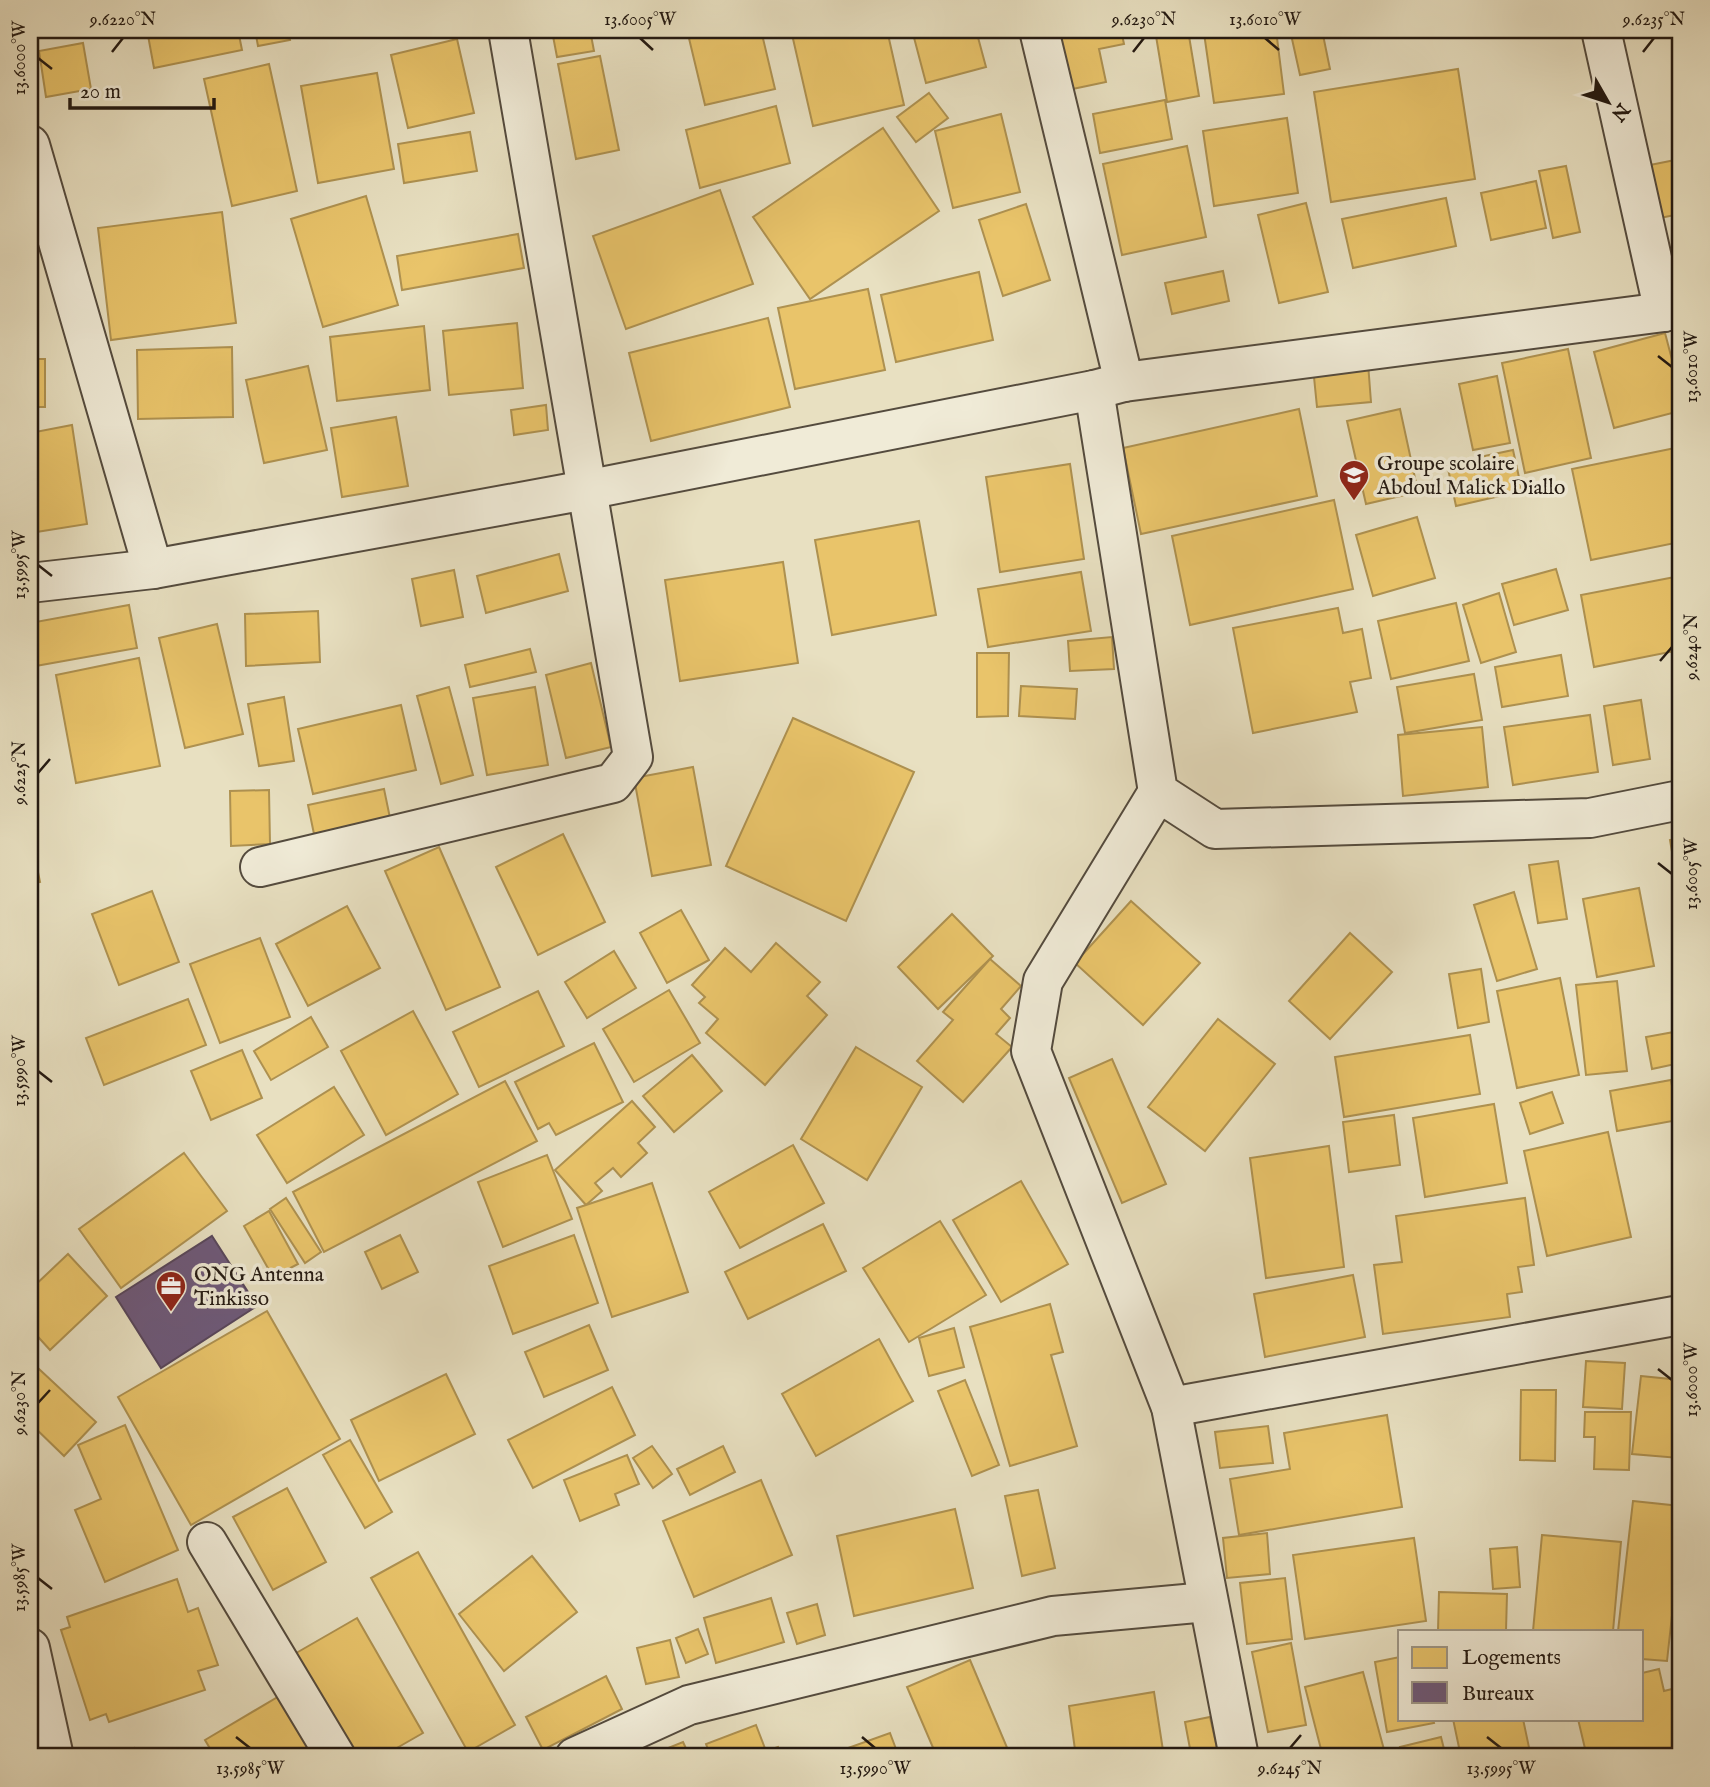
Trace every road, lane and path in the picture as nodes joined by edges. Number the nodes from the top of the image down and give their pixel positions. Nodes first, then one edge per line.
1 (508, 30) edge
2 (1039, 30) edge
3 (1601, 30) edge
4 (30, 145) edge
5 (1672, 310) edge
6 (1109, 386) junction
7 (586, 489) junction
8 (153, 569) junction
9 (30, 583) edge
10 (1158, 792) junction
11 (1680, 800) edge
12 (260, 867) dead end
13 (1680, 1315) edge
14 (1171, 1406) junction
15 (207, 1542) dead end
16 (1207, 1602) junction
17 (30, 1648) edge
18 (54, 1757) edge
19 (336, 1757) edge
20 (575, 1757) edge
21 (1239, 1757) edge

1 - 7 street
2 - 6 street
3 - 5 street
4 - 8 street
5 - 6 street
6 - 7 street
6 - 10 street
7 - 8 street
7 - 12 street
8 - 9 street
10 - 11 street
10 - 14 street
13 - 14 street
14 - 16 street
15 - 19 street
16 - 20 street
16 - 21 street
17 - 18 street

